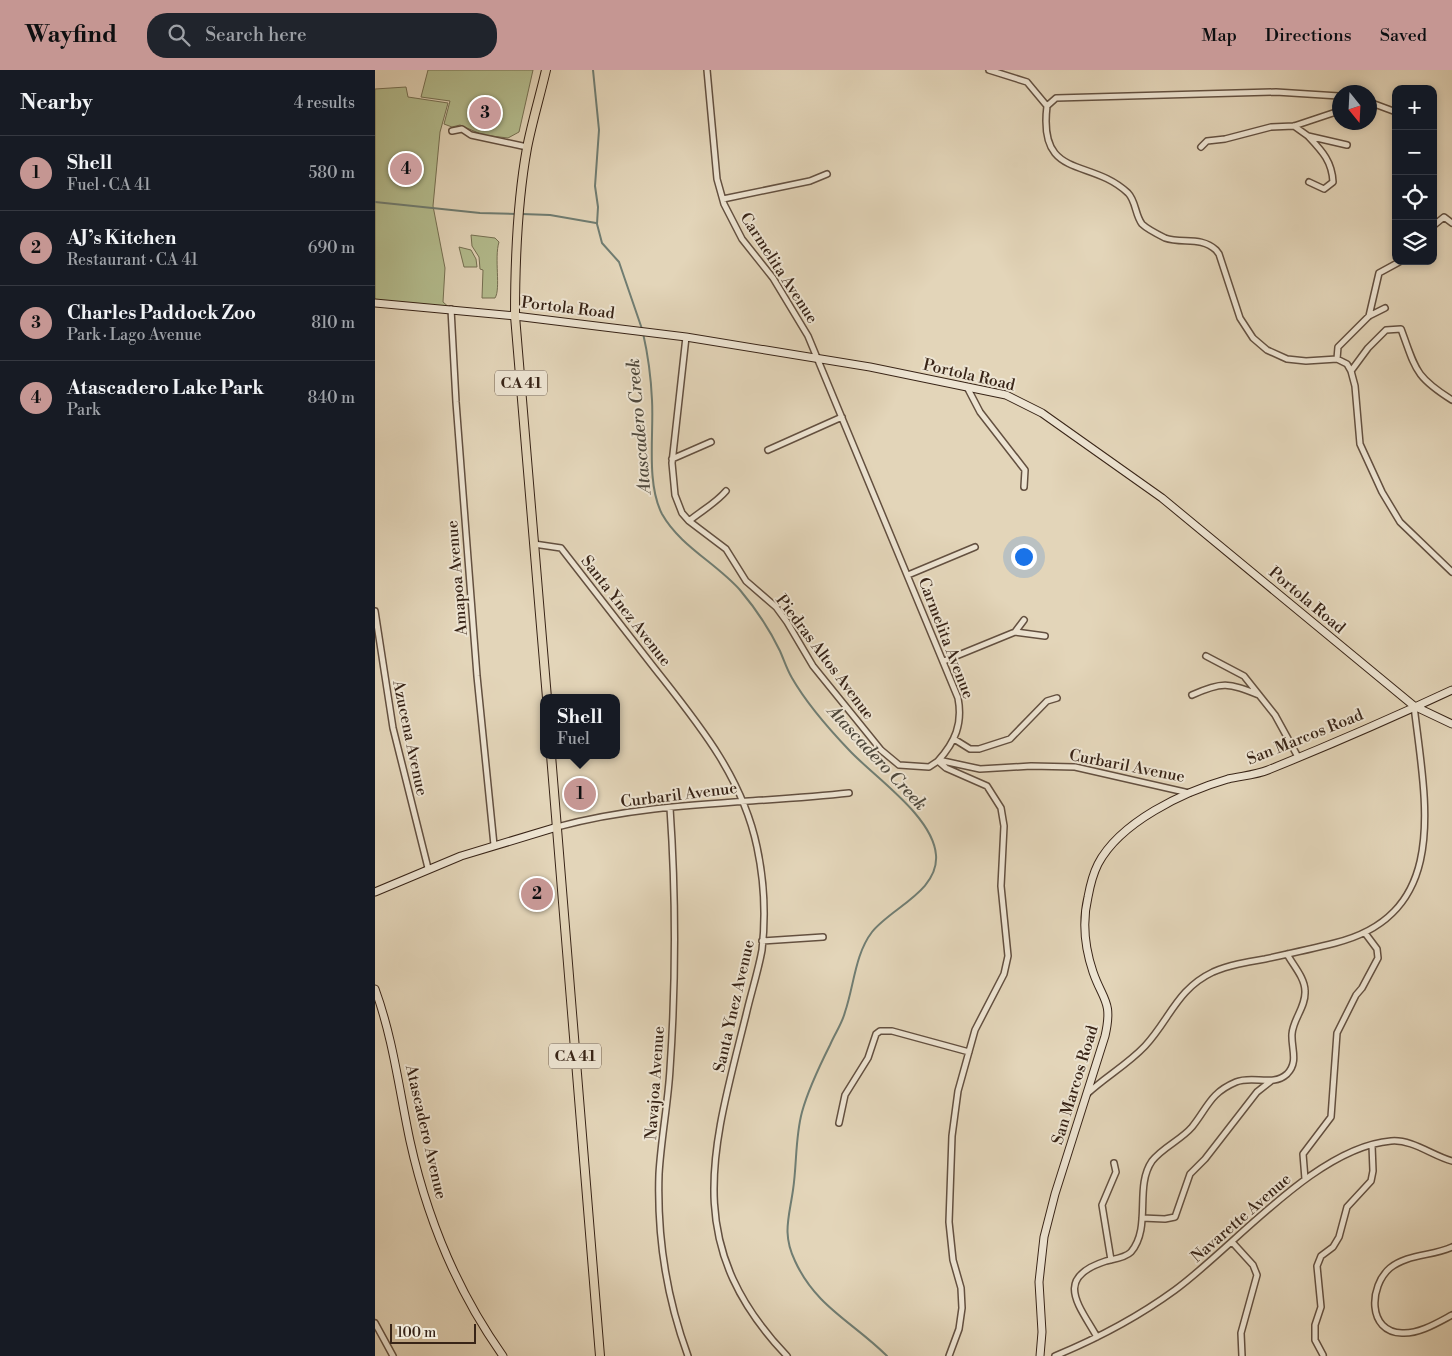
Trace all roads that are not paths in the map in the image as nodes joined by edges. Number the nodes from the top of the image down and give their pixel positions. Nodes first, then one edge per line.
1 (546, 70) edge
2 (707, 70) edge
3 (989, 70) edge
4 (1332, 96) edge
5 (1377, 105) edge
6 (1047, 106) junction
7 (1392, 111) edge
8 (1332, 113) edge
9 (1294, 126) junction
10 (452, 131) dead end
11 (1308, 136) junction
12 (1347, 145) dead end
13 (1201, 147) dead end
14 (527, 148) junction
15 (827, 174) dead end
16 (1309, 182) dead end
17 (723, 199) junction
18 (1437, 223) edge
19 (1452, 223) edge
20 (1394, 265) edge
21 (375, 303) edge
22 (1385, 308) dead end
23 (451, 309) junction
24 (515, 316) junction
25 (1369, 316) junction
26 (686, 337) junction
27 (817, 358) junction
28 (1337, 359) junction
29 (1351, 371) junction
30 (967, 386) junction
31 (1452, 400) edge
32 (842, 418) junction
33 (711, 442) dead end
34 (768, 450) dead end
35 (673, 458) junction
36 (1024, 487) dead end
37 (726, 490) dead end
38 (689, 522) junction
39 (534, 544) junction
40 (975, 547) dead end
41 (1452, 572) edge
42 (908, 575) junction
43 (375, 611) edge
44 (1024, 620) dead end
45 (1015, 632) junction
46 (1045, 636) dead end
47 (1206, 656) dead end
48 (944, 661) junction
49 (1452, 690) edge
50 (547, 694) edge
51 (1192, 695) dead end
52 (1259, 696) junction
53 (1057, 698) dead end
54 (1414, 706) junction
55 (1452, 724) edge
56 (954, 739) junction
57 (1298, 757) junction
58 (551, 759) edge
59 (938, 761) junction
60 (849, 793) dead end
61 (1191, 793) junction
62 (743, 801) junction
63 (670, 808) junction
64 (557, 827) junction
65 (494, 845) junction
66 (428, 868) junction
67 (375, 892) edge
68 (1365, 933) junction
69 (823, 937) dead end
70 (762, 940) junction
71 (1287, 954) junction
72 (375, 989) edge
73 (969, 1052) junction
74 (1271, 1081) junction
75 (1086, 1095) junction
76 (839, 1123) dead end
77 (1373, 1145) junction
78 (1452, 1161) edge
79 (1113, 1163) dead end
80 (1305, 1179) junction
81 (1142, 1218) junction
82 (1233, 1243) junction
83 (1452, 1247) edge
84 (1111, 1260) junction
85 (1452, 1315) edge
86 (375, 1323) edge
87 (1097, 1337) junction
88 (1323, 1355) edge
89 (393, 1356) edge
90 (503, 1356) edge
91 (600, 1356) edge
92 (688, 1356) edge
93 (787, 1356) edge
94 (949, 1356) edge
95 (1040, 1356) edge
96 (1055, 1356) edge
97 (1242, 1356) edge

1 - 14 main road, CA 41 / CA 41
2 - 17 street, Carmelita Avenue
3 - 6 street
4 - 6 street
5 - 7 street
6 - 28 street
8 - 9 street
9 - 11 street
9 - 13 street
10 - 14 street
11 - 12 street
11 - 16 street
14 - 24 main road, CA 41 / CA 41
15 - 17 street
17 - 27 street, Carmelita Avenue
18 - 19 street
20 - 25 street
21 - 23 street, Portola Road
22 - 25 street
23 - 24 street, Portola Road
23 - 65 street, Amapoa Avenue
24 - 26 street, Portola Road
24 - 39 main road, CA 41 / CA 41
25 - 28 street
26 - 27 street, Portola Road
26 - 35 street, Piedras Altos Avenue
27 - 30 street, Portola Road
27 - 32 street, Carmelita Avenue
28 - 29 street
29 - 31 street
29 - 41 street
30 - 36 street
30 - 54 street, Portola Road
32 - 34 street
32 - 42 street, Carmelita Avenue
33 - 35 street
35 - 38 street, Piedras Altos Avenue
37 - 38 street
38 - 59 street, Piedras Altos Avenue
39 - 50 main road, CA 41 / CA 41
39 - 62 street, Santa Ynez Avenue
40 - 42 street
42 - 48 street, Carmelita Avenue
43 - 66 street, Azucena Avenue
44 - 45 street
45 - 46 street
45 - 48 street
47 - 52 street
48 - 56 street, Carmelita Avenue
49 - 54 street, San Marcos Road
51 - 52 street
52 - 57 street
53 - 56 street
54 - 55 street, Portola Road
54 - 57 street, San Marcos Road
54 - 68 street
56 - 59 street, Carmelita Avenue
57 - 61 street, San Marcos Road
58 - 64 main road, CA 41 / CA 41
59 - 61 street, Curbaril Avenue
59 - 73 street
60 - 62 street, Curbaril Avenue
61 - 75 street, San Marcos Road
62 - 63 street, Curbaril Avenue
62 - 70 street, Santa Ynez Avenue
63 - 64 street, Curbaril Avenue
63 - 92 street, Navajoa Avenue
64 - 65 street, Curbaril Avenue
64 - 91 main road, CA 41 / CA 41
65 - 66 street, Curbaril Avenue
66 - 67 street, Curbaril Avenue
68 - 71 street
68 - 80 street
69 - 70 street
70 - 93 street, Santa Ynez Avenue
71 - 74 street
71 - 75 street
72 - 90 street, Atascadero Avenue
73 - 76 street
73 - 94 street
74 - 81 street
74 - 81 street
75 - 95 street, San Marcos Road
77 - 78 street, Navarette Avenue
77 - 80 street, Navarette Avenue
77 - 88 street
79 - 84 street
80 - 82 street, Navarette Avenue
81 - 84 street
82 - 87 street, Navarette Avenue
82 - 97 street
83 - 85 street
84 - 87 street
86 - 89 street
87 - 96 street, Navarette Avenue

